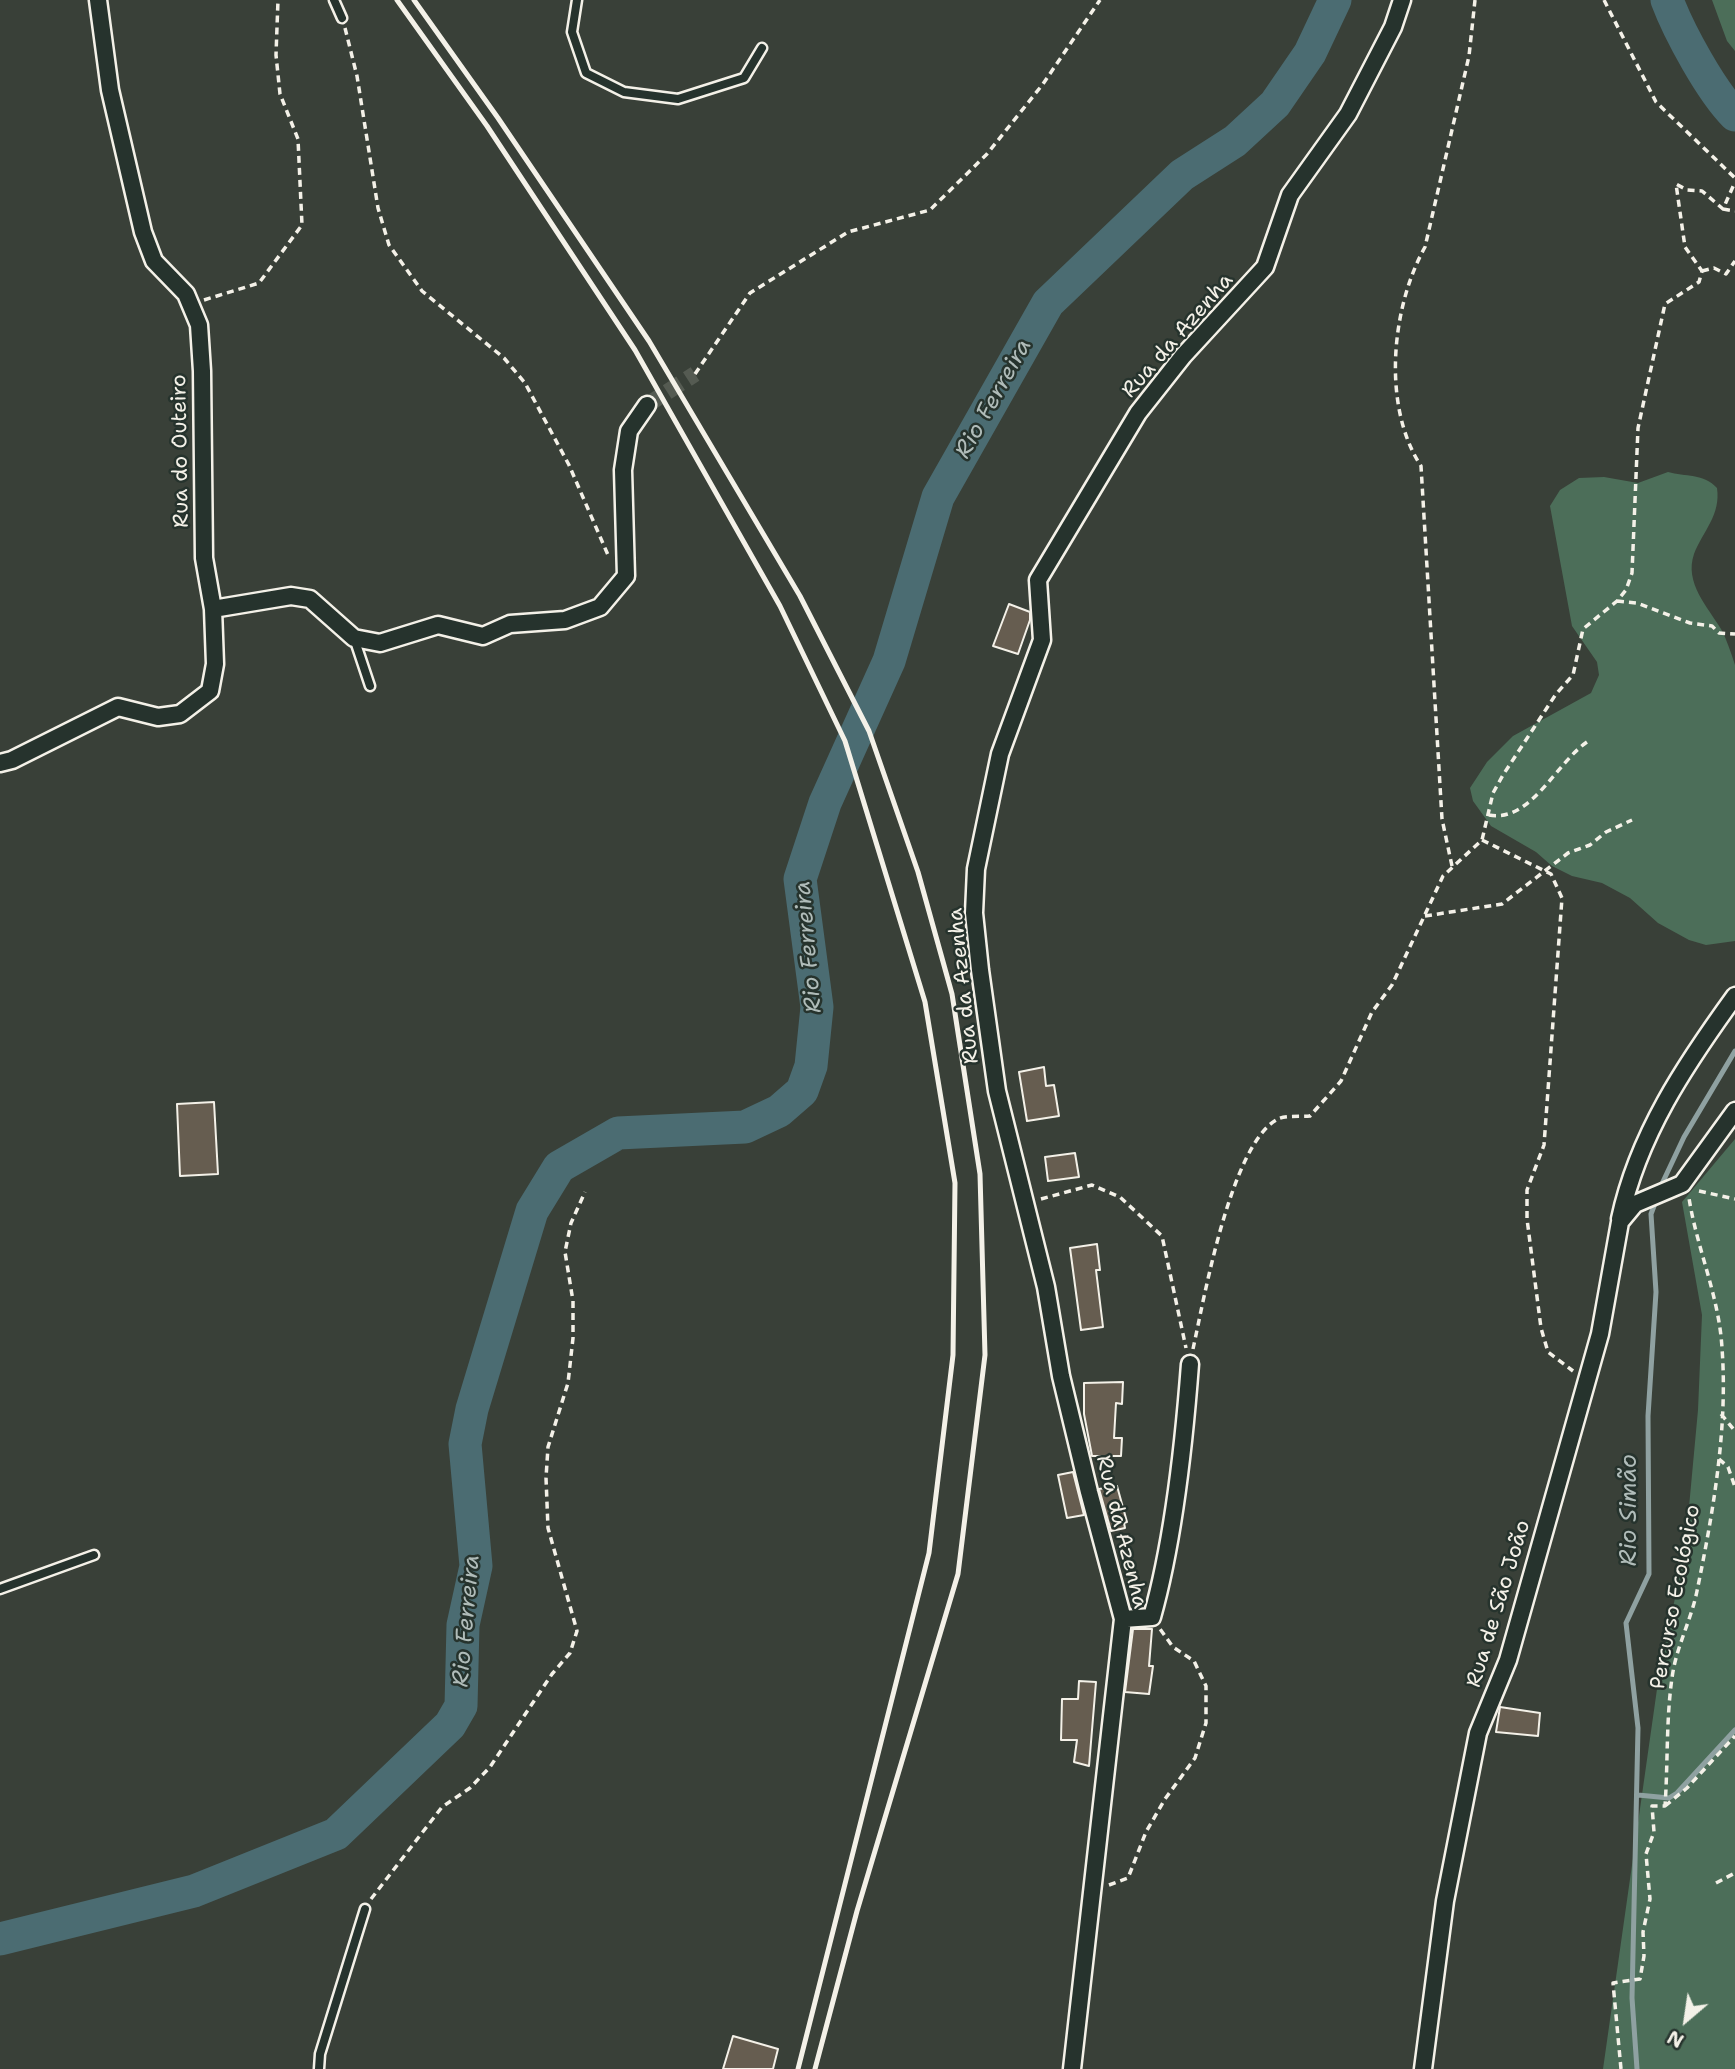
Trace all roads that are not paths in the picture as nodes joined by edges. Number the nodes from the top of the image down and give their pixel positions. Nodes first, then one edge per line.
1 (98, 0) edge
2 (334, 0) edge
3 (577, 0) edge
4 (1402, 0) edge
5 (342, 18) road end
6 (762, 48) dead end
7 (647, 405) tunnel mouth
8 (213, 609) junction
9 (354, 638) junction
10 (370, 686) dead end
11 (0, 763) edge
12 (1735, 996) edge
13 (1735, 1111) edge
14 (1619, 1222) junction
15 (1190, 1364) road end
16 (94, 1555) dead end
17 (0, 1588) edge
18 (1124, 1619) junction
19 (365, 1909) road end
20 (319, 2069) edge
21 (1072, 2069) edge
22 (1423, 2069) edge

1 - 8 street, Rua do Outeiro
2 - 5 lane
3 - 6 lane
4 - 18 street, Rua da Azenha
7 - 9 street
8 - 9 street
8 - 11 street, Rua do Outeiro
9 - 10 lane
12 - 14 street, Rua de São João
13 - 14 street
14 - 22 street, Rua de São João
15 - 18 street
16 - 17 lane
18 - 21 street, Rua da Azenha
19 - 20 lane

